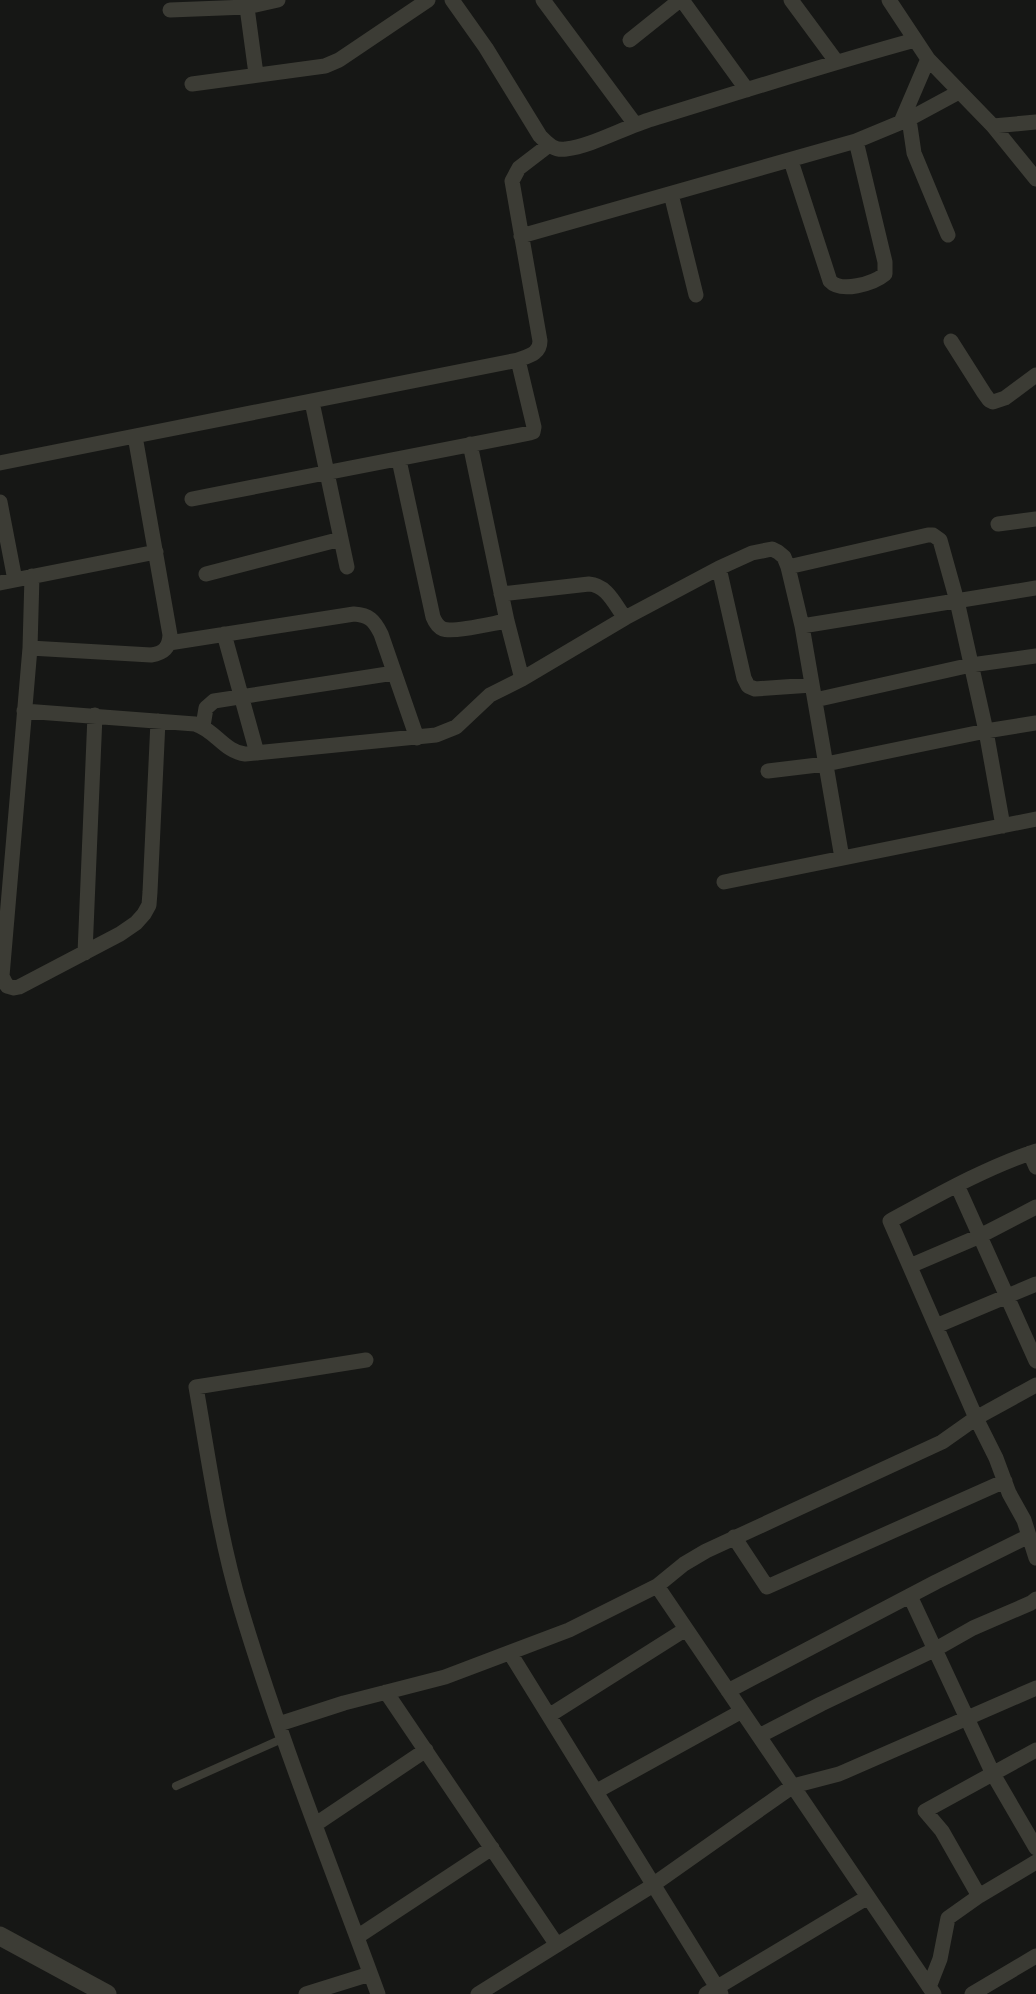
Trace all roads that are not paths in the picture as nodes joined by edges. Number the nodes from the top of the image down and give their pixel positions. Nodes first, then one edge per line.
1 (278, 0) edge
2 (428, 0) edge
3 (452, 0) edge
4 (543, 0) edge
5 (681, 0) edge
6 (791, 0) edge
7 (888, 0) edge
8 (246, 4) edge
9 (170, 10) dead end
10 (630, 40) dead end
11 (915, 40) junction
12 (928, 59) junction
13 (836, 61) junction
14 (256, 74) junction
15 (192, 84) dead end
16 (747, 90) junction
17 (958, 92) junction
18 (905, 120) junction
19 (1036, 122) edge
20 (635, 124) junction
21 (993, 126) junction
22 (856, 141) junction
23 (549, 145) junction
24 (791, 161) junction
25 (1036, 179) edge
26 (671, 194) junction
27 (521, 236) junction
28 (948, 236) dead end
29 (696, 295) dead end
30 (951, 341) dead end
31 (518, 360) junction
32 (1036, 375) edge
33 (312, 402) junction
34 (134, 436) junction
35 (470, 444) junction
36 (399, 460) junction
37 (0, 463) edge
38 (327, 472) junction
39 (192, 499) dead end
40 (0, 502) edge
41 (1036, 519) edge
42 (998, 524) dead end
43 (341, 540) junction
44 (156, 552) junction
45 (347, 567) dead end
46 (788, 567) junction
47 (720, 568) junction
48 (206, 574) dead end
49 (32, 576) junction
50 (8, 581) edge
51 (1036, 588) edge
52 (501, 594) junction
53 (957, 601) junction
54 (625, 618) junction
55 (506, 621) junction
56 (802, 626) junction
57 (224, 634) junction
58 (169, 643) junction
59 (30, 648) junction
60 (1036, 656) edge
61 (971, 664) junction
62 (394, 673) junction
63 (522, 679) junction
64 (812, 685) junction
65 (240, 696) junction
66 (815, 700) junction
67 (24, 711) junction
68 (95, 715) junction
69 (158, 721) junction
70 (1036, 722) edge
71 (203, 726) junction
72 (986, 731) junction
73 (417, 738) junction
74 (257, 753) junction
75 (826, 764) junction
76 (768, 771) dead end
77 (1036, 819) edge
78 (1003, 826) junction
79 (842, 858) junction
80 (724, 882) dead end
81 (84, 953) junction
82 (1033, 1152) edge
83 (1036, 1167) edge
84 (957, 1185) junction
85 (1036, 1207) edge
86 (980, 1236) junction
87 (910, 1266) junction
88 (1036, 1284) edge
89 (1007, 1296) junction
90 (936, 1326) junction
91 (366, 1360) dead end
92 (1036, 1361) edge
93 (1036, 1385) edge
94 (976, 1418) junction
95 (1005, 1480) junction
96 (734, 1537) junction
97 (1032, 1540) edge
98 (1036, 1558) edge
99 (657, 1586) junction
100 (910, 1596) junction
101 (1036, 1599) edge
102 (686, 1629) junction
103 (936, 1649) junction
104 (510, 1653) junction
105 (1036, 1688) edge
106 (728, 1691) junction
107 (386, 1692) junction
108 (742, 1711) junction
109 (550, 1715) junction
110 (967, 1718) junction
111 (282, 1731) junction
112 (759, 1736) junction
113 (426, 1750) junction
114 (1036, 1750) edge
115 (993, 1774) junction
116 (176, 1786) dead end
117 (793, 1786) junction
118 (597, 1791) junction
119 (316, 1824) junction
120 (492, 1848) junction
121 (1036, 1848) edge
122 (1036, 1862) edge
123 (654, 1884) junction
124 (979, 1896) junction
125 (868, 1897) junction
126 (0, 1936) edge
127 (357, 1938) junction
128 (557, 1944) junction
129 (1036, 1956) edge
130 (370, 1974) junction
131 (715, 1992) edge
132 (933, 1992) edge
133 (107, 1994) edge
134 (306, 1994) edge
135 (378, 1994) edge
136 (478, 1994) edge
137 (972, 1994) edge

1 - 8 street
2 - 14 street
3 - 23 street
4 - 20 street
5 - 10 street
5 - 16 street
6 - 13 street
7 - 11 street
8 - 9 street
8 - 14 street
11 - 12 street
11 - 13 street
12 - 17 street
12 - 18 street
13 - 16 street
14 - 15 street
16 - 20 street
17 - 18 street
17 - 21 street
18 - 22 street
18 - 28 street
19 - 21 street
20 - 23 street
21 - 25 street
22 - 24 street
22 - 24 street
23 - 27 street
24 - 26 street
26 - 27 street
26 - 29 street
27 - 31 street
30 - 32 street
31 - 33 street
31 - 35 street
33 - 34 street
33 - 38 street
34 - 37 street
34 - 44 street
35 - 36 street
35 - 52 street
36 - 38 street
36 - 55 street
38 - 39 street
38 - 43 street
40 - 50 street
41 - 42 street
43 - 45 street
43 - 48 street
44 - 49 street
44 - 58 street
46 - 47 street
46 - 53 street
46 - 56 street
47 - 54 street
47 - 64 street
49 - 50 street
49 - 59 street
51 - 53 street
52 - 54 street
52 - 55 street
53 - 56 street
53 - 61 street
54 - 63 street
55 - 63 street
56 - 64 street
57 - 58 street
57 - 62 street
57 - 65 street
58 - 59 street
59 - 67 street
60 - 61 street
61 - 66 street
61 - 72 street
62 - 65 street
62 - 73 street
63 - 73 street
64 - 66 street
65 - 71 street
65 - 74 street
66 - 75 street
67 - 68 street
67 - 81 street
68 - 69 street
68 - 81 street
69 - 71 street
69 - 81 street
70 - 72 street
71 - 74 street
72 - 75 street
72 - 78 street
73 - 74 street
75 - 76 street
75 - 79 street
77 - 78 street
78 - 79 street
79 - 80 street
82 - 83 street
82 - 84 street
84 - 86 street
84 - 87 street
85 - 86 street
86 - 87 street
86 - 89 street
87 - 90 street
88 - 89 street
89 - 90 street
89 - 92 street
90 - 94 street
91 - 111 street
93 - 94 street
94 - 95 street
94 - 96 street
95 - 96 street
95 - 97 street
96 - 99 street
97 - 98 street
97 - 100 street
99 - 102 street
99 - 104 street
100 - 103 street
100 - 106 street
101 - 103 street
102 - 106 street
102 - 109 street
103 - 110 street
103 - 112 street
104 - 107 street
104 - 109 street
105 - 110 street
106 - 108 street
107 - 111 street
107 - 113 street
108 - 112 street
108 - 118 street
109 - 118 street
110 - 115 street
110 - 117 street
111 - 116 lane
111 - 119 street
112 - 117 street
113 - 119 street
113 - 120 street
114 - 115 street
115 - 121 street
115 - 124 street
117 - 123 street
117 - 125 street
118 - 123 street
119 - 127 street
120 - 127 street
120 - 128 street
122 - 124 street
123 - 128 street
123 - 131 street
124 - 132 street
125 - 131 street
125 - 132 street
126 - 133 street
127 - 130 street
128 - 136 street
129 - 137 street
130 - 134 street
130 - 135 street

